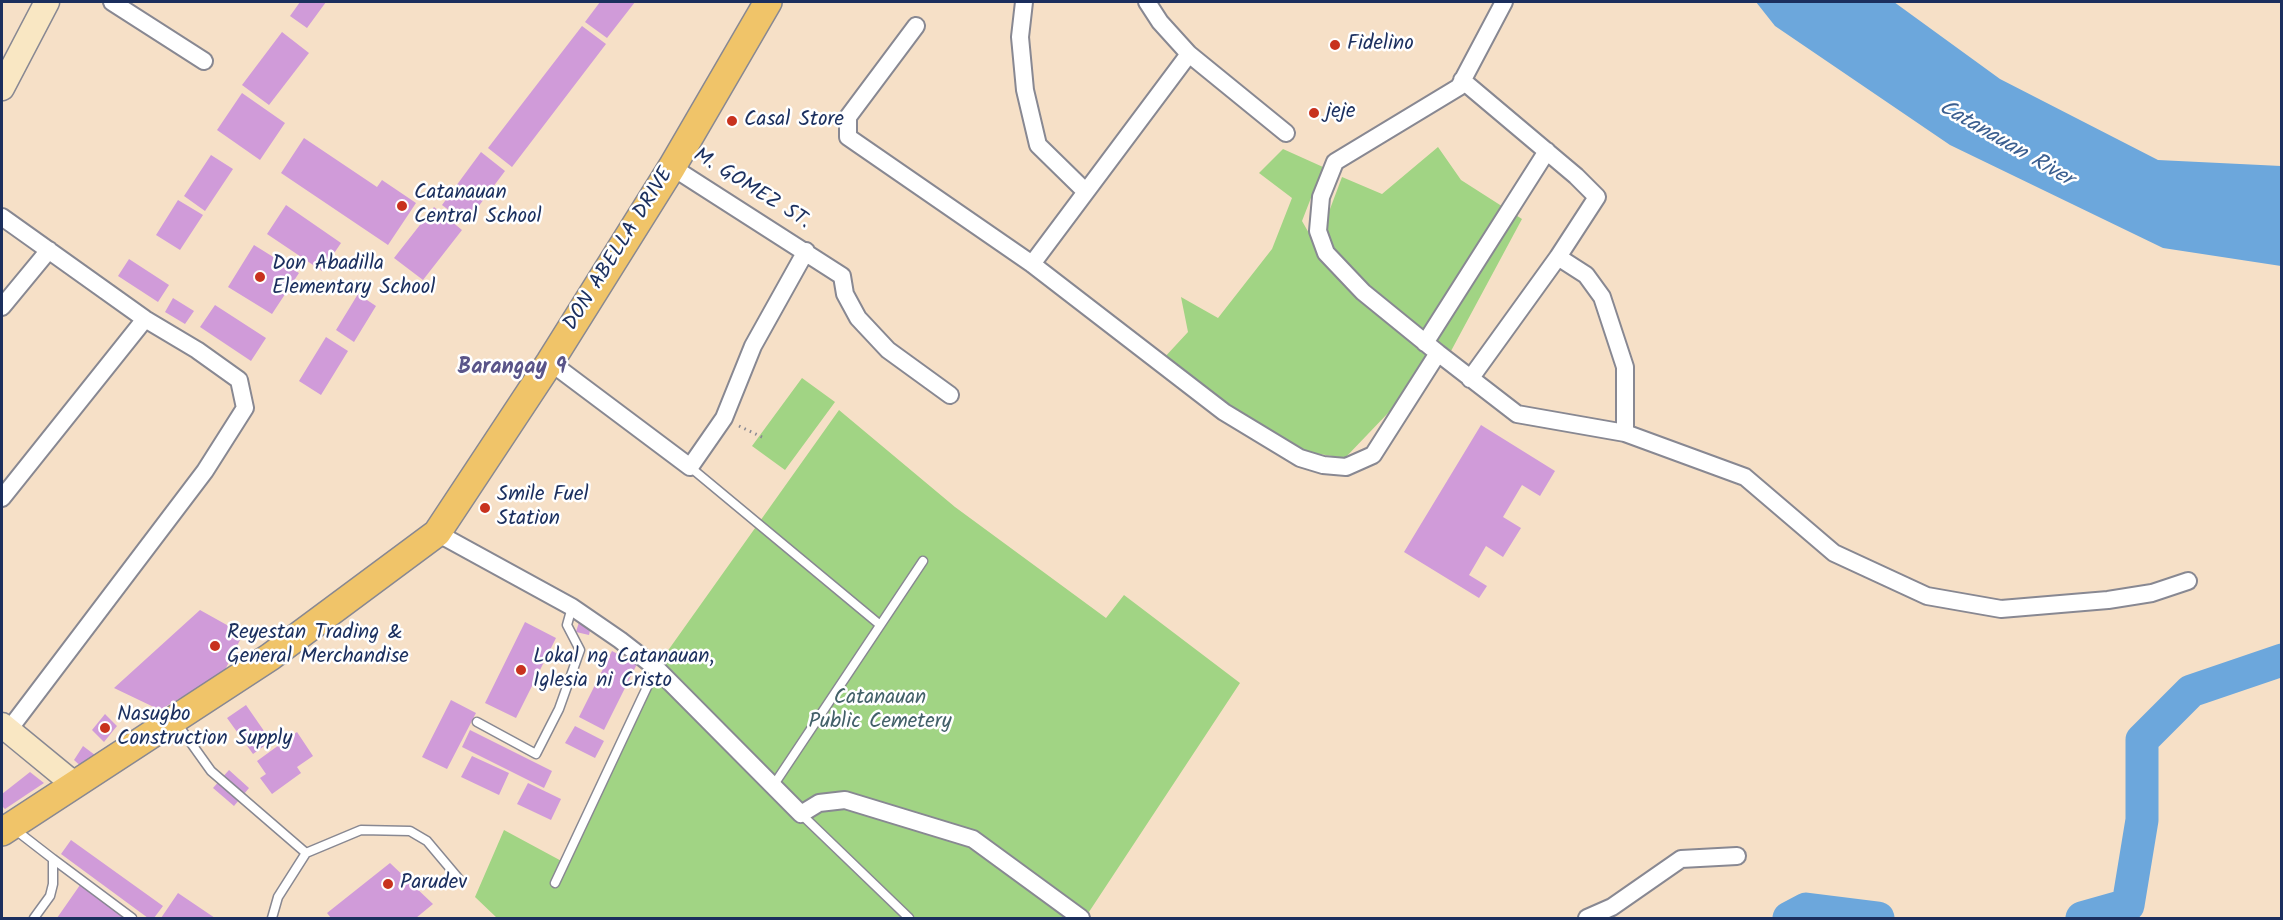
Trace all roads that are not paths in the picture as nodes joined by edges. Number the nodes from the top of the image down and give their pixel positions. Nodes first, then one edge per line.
1 (47, 2) edge
2 (112, 2) edge
3 (768, 2) edge
4 (1024, 2) edge
5 (1147, 2) edge
6 (1504, 2) edge
7 (916, 26) dead end
8 (1189, 54) junction
9 (204, 60) dead end
10 (1462, 80) junction
11 (2, 87) edge
12 (1286, 134) dead end
13 (1547, 151) junction
14 (672, 167) junction
15 (1085, 191) junction
16 (2, 217) edge
17 (49, 250) junction
18 (806, 251) junction
19 (1558, 257) junction
20 (1032, 264) junction
21 (2, 307) edge
22 (146, 319) junction
23 (1425, 343) junction
24 (1438, 353) junction
25 (550, 362) junction
26 (1470, 379) junction
27 (950, 395) dead end
28 (1625, 433) junction
29 (690, 468) junction
30 (2, 498) edge
31 (437, 533) junction
32 (923, 561) dead end
33 (2188, 581) dead end
34 (572, 607) junction
35 (879, 624) junction
36 (656, 668) junction
37 (174, 719) junction
38 (477, 722) dead end
39 (5, 728) edge
40 (75, 785) junction
41 (773, 786) junction
42 (801, 814) junction
43 (6, 829) edge
44 (306, 853) junction
45 (1737, 856) dead end
46 (52, 859) junction
47 (459, 879) dead end
48 (555, 883) dead end
49 (34, 918) edge
50 (132, 918) edge
51 (272, 918) edge
52 (909, 918) edge
53 (1081, 918) edge
54 (1587, 918) edge

1 - 11 street
2 - 9 street
3 - 14 main road, DON ABELLA DRIVE
4 - 15 street
5 - 8 street
6 - 10 street
7 - 20 street
8 - 12 street
8 - 15 street
10 - 13 street
10 - 23 street
13 - 19 street
13 - 23 street
14 - 18 street, M. GOMEZ ST.
14 - 25 main road, DON ABELLA DRIVE
15 - 20 street
16 - 17 street
17 - 21 street
17 - 22 street
18 - 27 street, M. GOMEZ ST.
18 - 29 street
19 - 26 street
19 - 28 street
20 - 24 street
22 - 30 street
22 - 39 street
23 - 24 street
24 - 26 street
25 - 29 street
25 - 31 main road, DON ABELLA DRIVE
26 - 28 street
28 - 33 street
29 - 35 lane
31 - 34 street
31 - 37 main road, DON ABELLA DRIVE
32 - 35 lane
34 - 36 street
34 - 38 lane
35 - 41 lane
36 - 41 street
36 - 48 lane
37 - 40 main road, DON ABELLA DRIVE
37 - 44 lane
39 - 40 street
40 - 43 main road, DON ABELLA DRIVE
41 - 42 street
42 - 52 lane
42 - 53 street
43 - 46 lane
44 - 47 lane
44 - 51 lane
45 - 54 street
46 - 49 lane
46 - 50 lane

